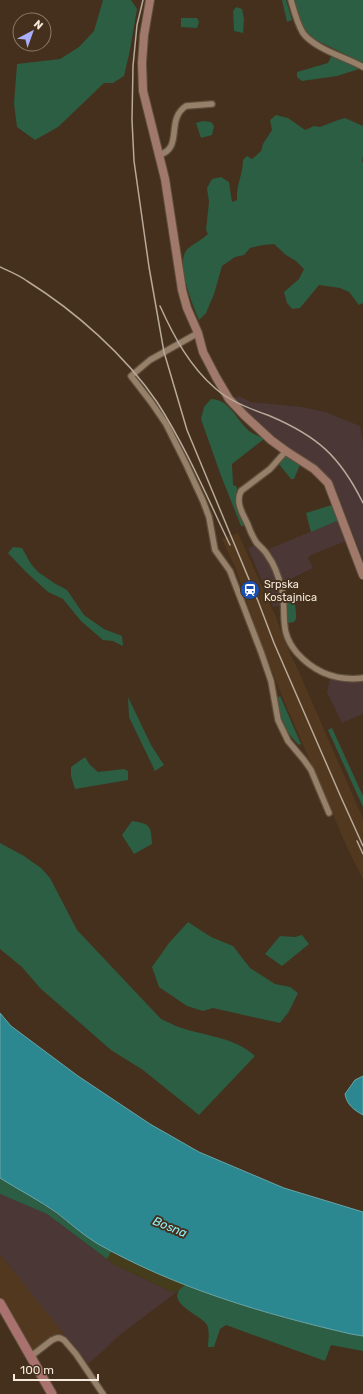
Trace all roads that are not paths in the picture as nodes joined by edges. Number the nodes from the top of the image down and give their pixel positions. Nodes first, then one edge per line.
1 (150, 0) edge
2 (291, 0) edge
3 (363, 67) edge
4 (212, 104) dead end
5 (159, 155) junction
6 (198, 332) junction
7 (286, 451) junction
8 (363, 574) edge
9 (363, 678) edge
10 (329, 812) dead end
11 (0, 1303) edge
12 (30, 1357) junction
13 (52, 1394) edge
14 (104, 1394) edge

1 - 5 main road
2 - 3 street
4 - 5 street
5 - 6 main road
6 - 7 main road
6 - 10 street
7 - 8 main road
7 - 9 street
11 - 12 main road
12 - 13 main road
12 - 14 street

